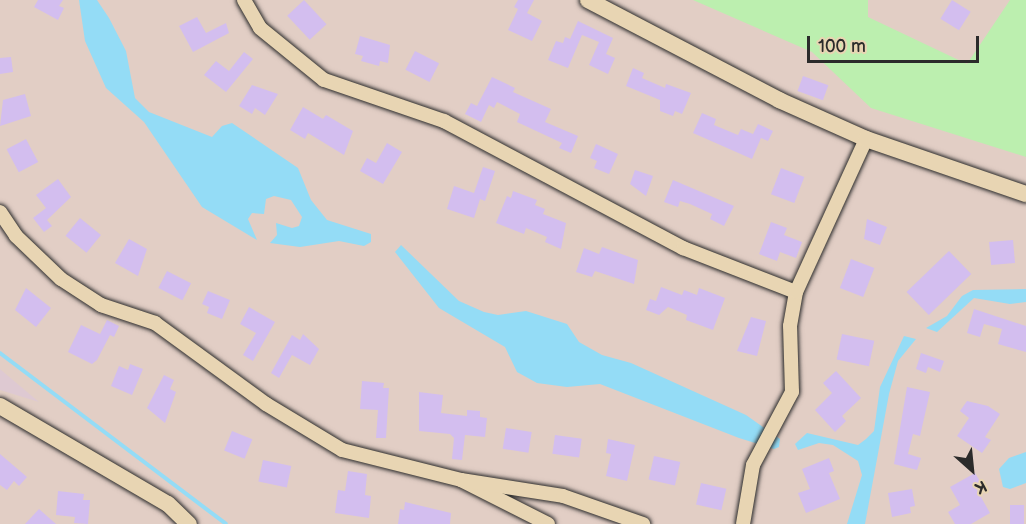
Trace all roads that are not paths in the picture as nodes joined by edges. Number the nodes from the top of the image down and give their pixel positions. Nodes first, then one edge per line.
1 (244, 0) edge
2 (588, 0) edge
3 (866, 139) junction
4 (1026, 194) edge
5 (0, 213) edge
6 (796, 292) junction
7 (0, 406) edge
8 (461, 480) junction
9 (189, 524) edge
10 (548, 524) edge
11 (643, 524) edge
12 (743, 524) edge

1 - 6 street
2 - 3 street
3 - 4 street
3 - 6 street
5 - 8 street
6 - 12 street
7 - 9 street
8 - 10 street
8 - 11 street

